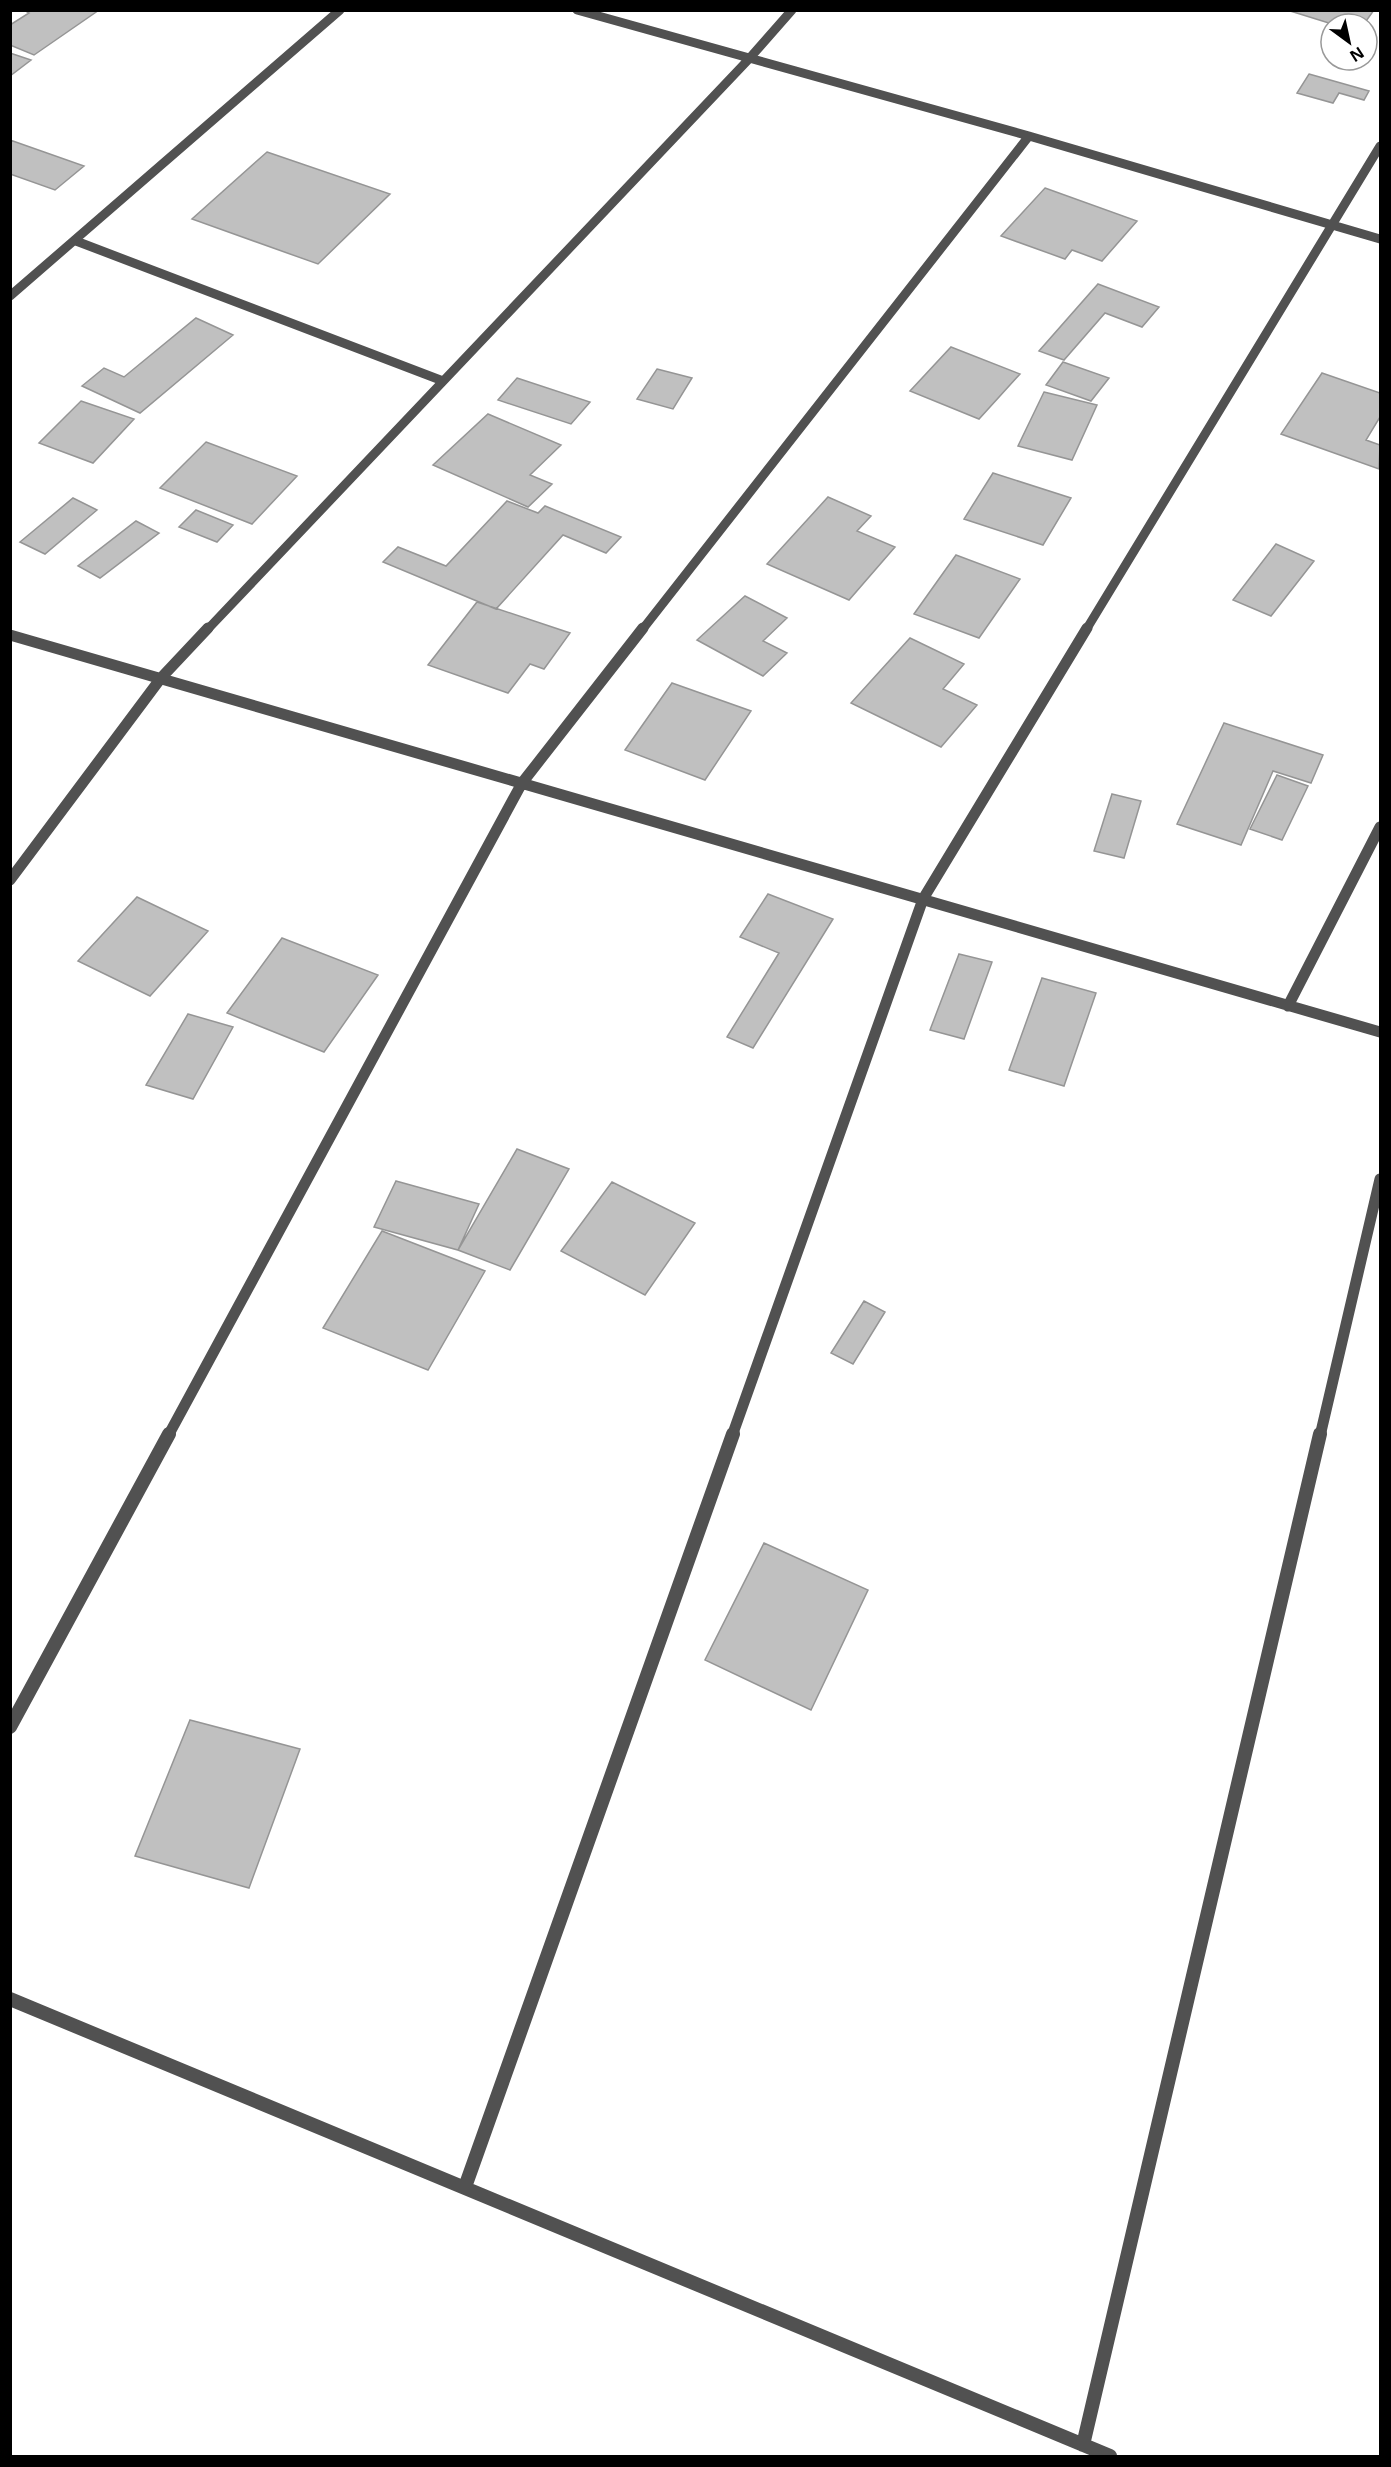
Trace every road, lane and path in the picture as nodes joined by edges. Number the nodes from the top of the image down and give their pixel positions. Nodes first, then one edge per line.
1 (340, 10) edge
2 (577, 10) edge
3 (792, 10) edge
4 (748, 60) junction
5 (1029, 136) junction
6 (1380, 146) edge
7 (1330, 225) junction
8 (1380, 239) edge
9 (76, 242) junction
10 (10, 296) edge
11 (443, 381) junction
12 (10, 635) edge
13 (161, 678) junction
14 (522, 783) junction
15 (1380, 827) edge
16 (10, 880) edge
17 (922, 899) junction
18 (1288, 1006) junction
19 (1380, 1032) edge
20 (1380, 1179) edge
21 (10, 1727) edge
22 (10, 2000) edge
23 (465, 2187) junction
24 (1083, 2445) junction
25 (1110, 2457) edge

1 - 9 street
2 - 4 street
3 - 4 street
4 - 5 street
4 - 11 street
5 - 7 street
5 - 14 street
6 - 7 street
7 - 8 street
7 - 17 street
9 - 10 street
9 - 11 street
11 - 13 street
12 - 13 street
13 - 14 street
13 - 16 street
14 - 17 street
14 - 21 street
15 - 18 street
17 - 18 street
17 - 23 street
18 - 19 street
20 - 24 street
22 - 23 street
23 - 24 street
24 - 25 street

